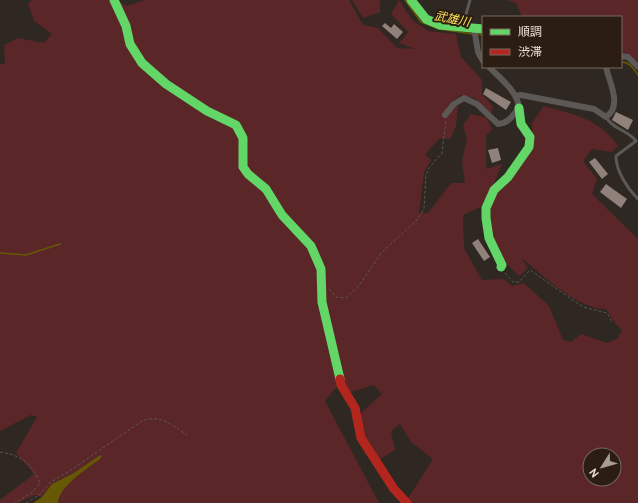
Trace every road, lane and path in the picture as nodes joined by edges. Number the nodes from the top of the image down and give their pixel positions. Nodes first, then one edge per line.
1 (114, 0) edge
2 (411, 0) edge
3 (470, 0) edge
4 (462, 27) junction
5 (477, 32) edge
6 (622, 56) edge
7 (482, 59) edge
8 (638, 67) edge
9 (490, 68) edge
10 (606, 68) edge
11 (516, 96) junction
12 (520, 108) junction
13 (445, 116) joint
14 (606, 117) junction
15 (638, 198) edge
16 (501, 267) joint
17 (322, 281) junction
18 (613, 323) dead end
19 (187, 434) dead end
20 (0, 452) edge
21 (15, 503) edge
22 (26, 503) edge
23 (407, 503) edge

1 - 17 street
2 - 4 street
3 - 4 lane
4 - 5 street
5 - 7 street
6 - 8 street
9 - 11 street
10 - 14 street
11 - 12 street
11 - 14 street
12 - 13 street
12 - 16 street
13 - 17 path
14 - 15 lane
16 - 18 path
17 - 23 street
19 - 22 path
20 - 21 path

